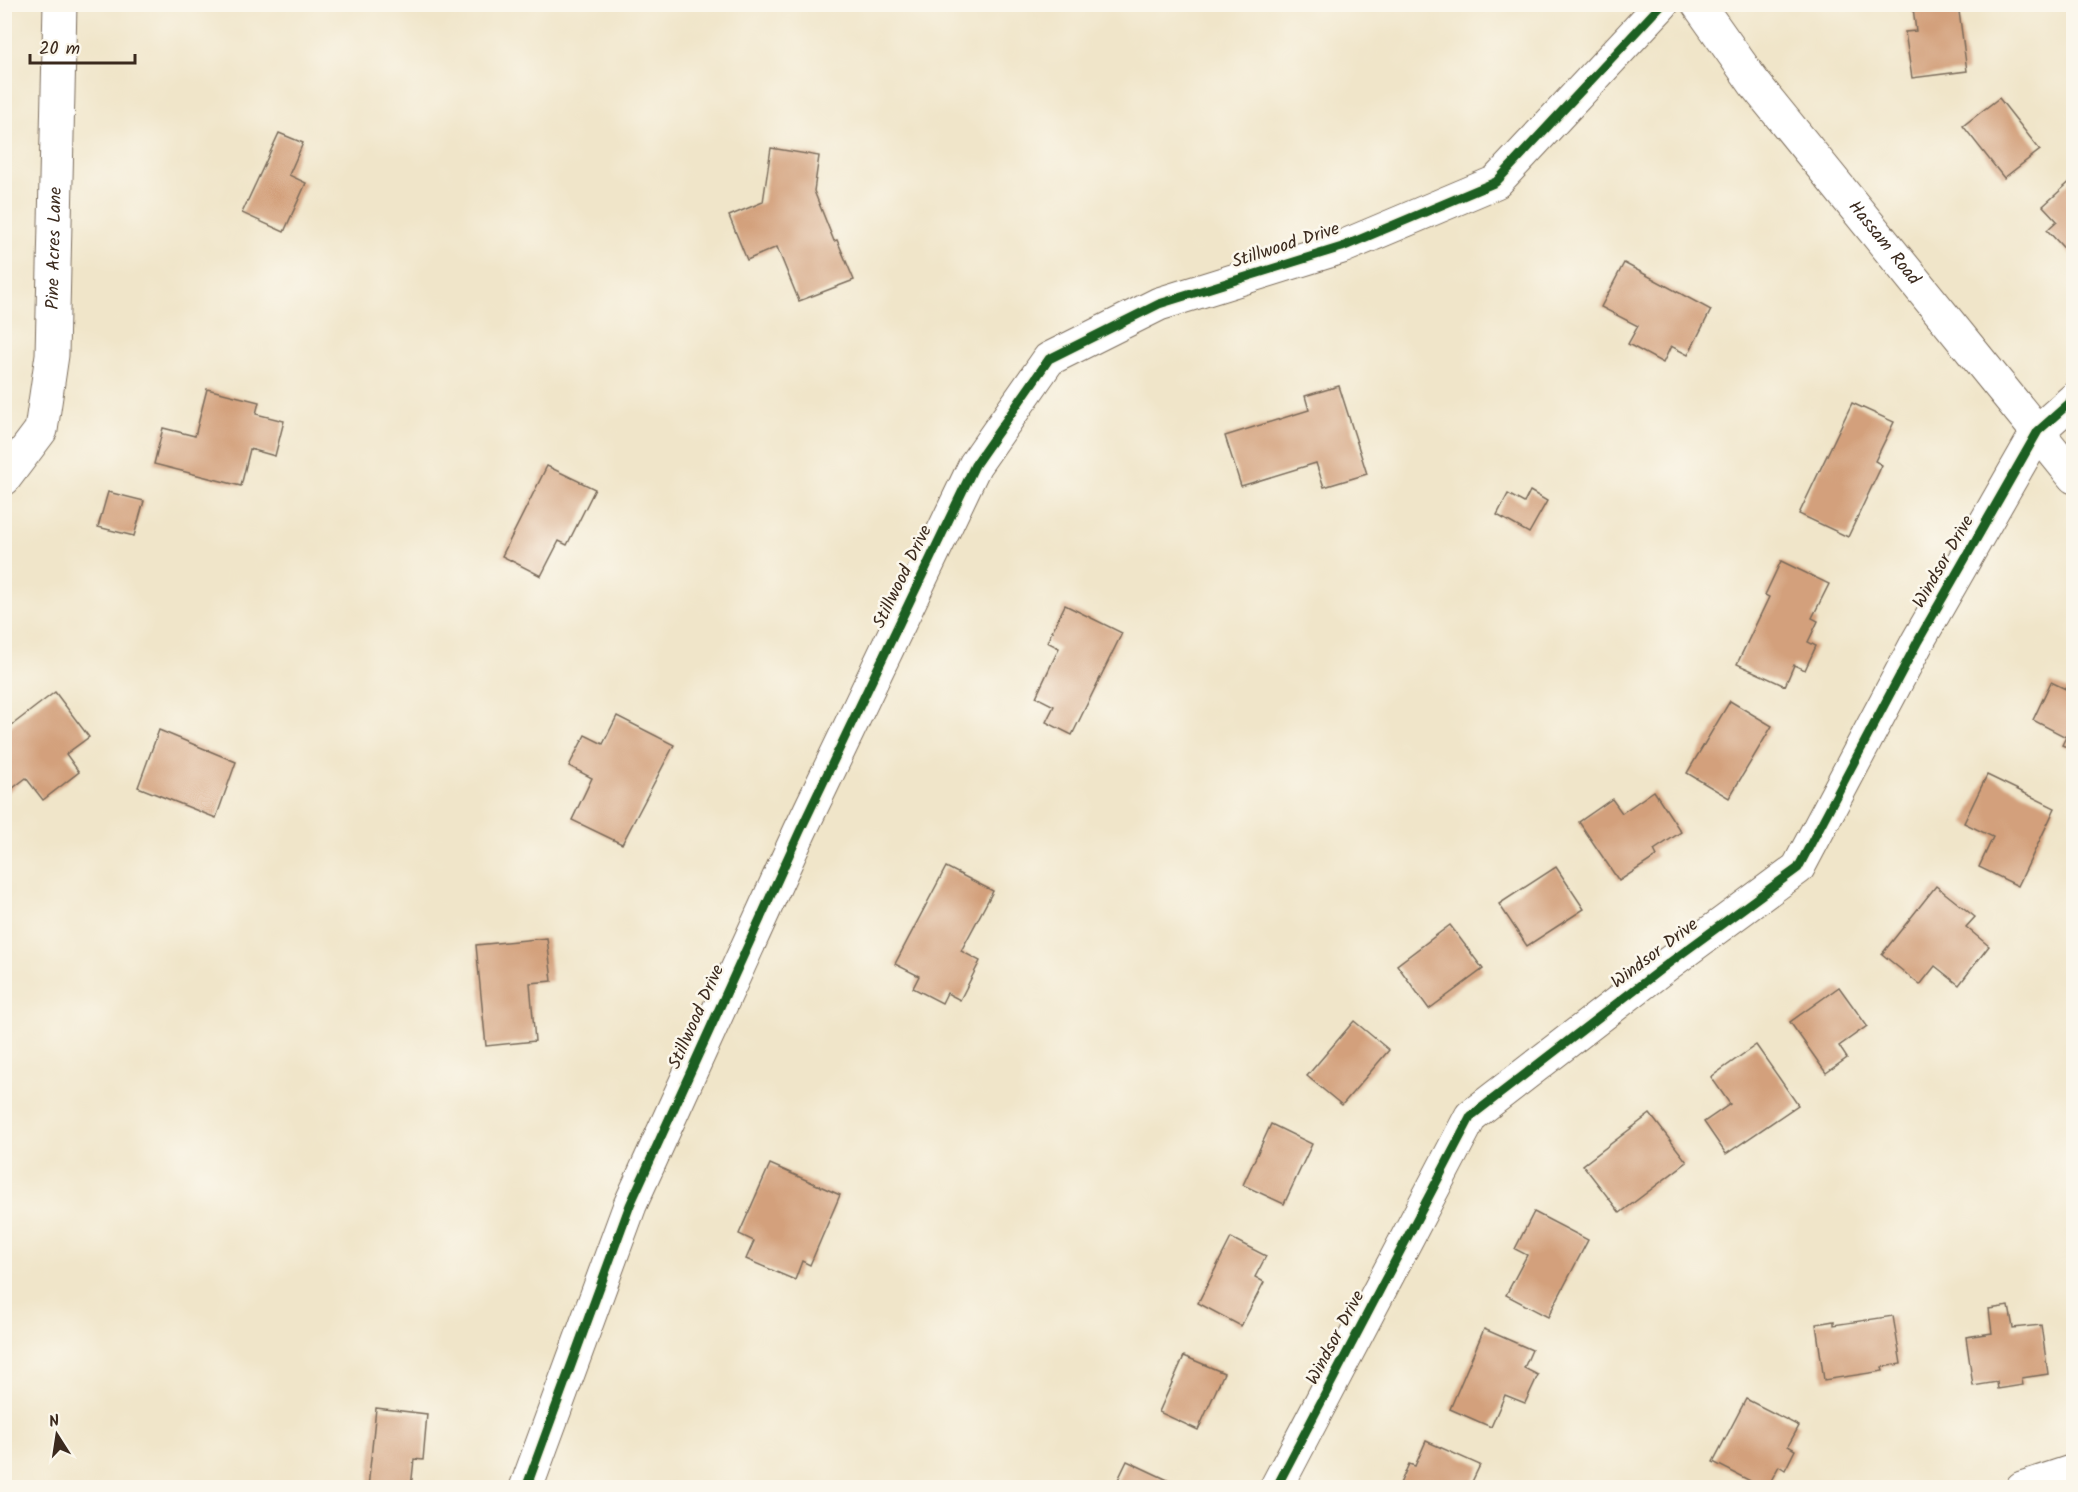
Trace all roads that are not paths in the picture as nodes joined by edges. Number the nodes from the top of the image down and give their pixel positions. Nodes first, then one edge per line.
1 (60, 4) edge
2 (1662, 4) edge
3 (1698, 4) edge
4 (2073, 399) edge
5 (2038, 431) junction
6 (2073, 477) edge
7 (4, 479) edge
8 (2073, 1471) edge
9 (526, 1488) edge
10 (1276, 1488) edge
11 (2022, 1488) edge

1 - 7 street, Pine Acres Lane
2 - 9 street, Stillwood Drive
3 - 5 street, Hassam Road
4 - 5 street, Windsor Drive
5 - 6 street, Hassam Road
5 - 10 street, Windsor Drive
8 - 11 street

